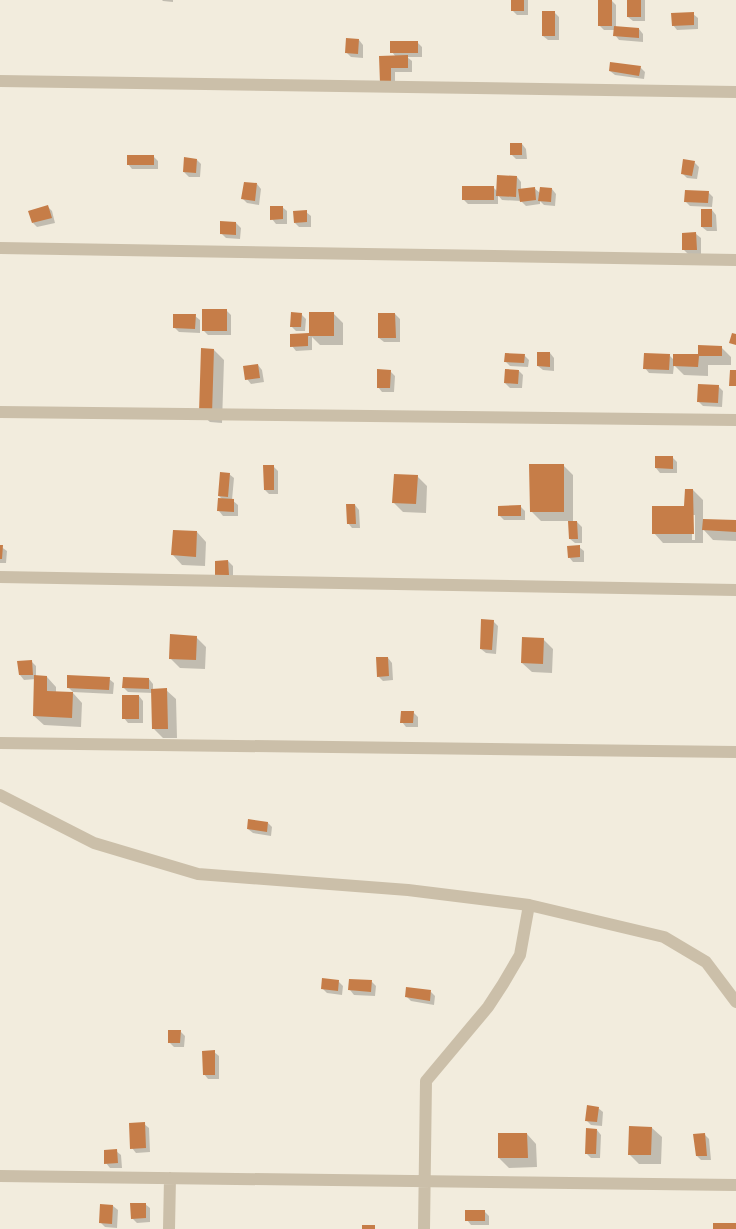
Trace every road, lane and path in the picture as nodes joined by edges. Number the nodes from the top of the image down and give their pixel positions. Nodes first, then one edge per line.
1 (0, 81) edge
2 (736, 92) edge
3 (0, 248) edge
4 (736, 260) edge
5 (0, 412) edge
6 (736, 420) edge
7 (0, 577) edge
8 (736, 590) edge
9 (0, 743) edge
10 (736, 752) edge
11 (0, 795) edge
12 (529, 906) junction
13 (736, 1002) edge
14 (0, 1176) edge
15 (170, 1178) junction
16 (424, 1181) junction
17 (736, 1185) edge
18 (169, 1229) edge
19 (424, 1229) edge

1 - 2 street
3 - 4 street
5 - 6 street
7 - 8 street
9 - 10 street
11 - 12 street
12 - 13 street
12 - 16 street
14 - 15 street
15 - 16 street
15 - 18 street
16 - 17 street
16 - 19 street

